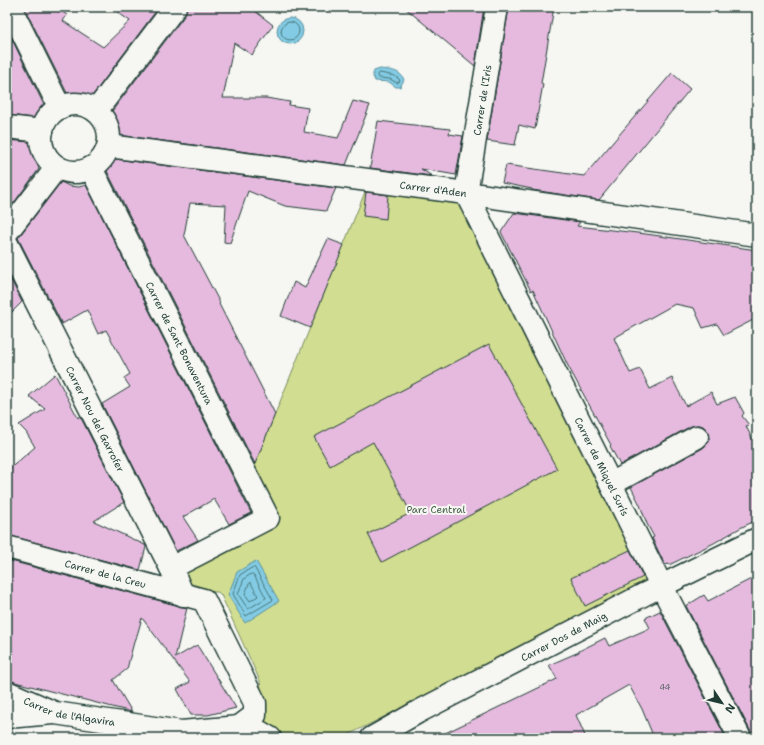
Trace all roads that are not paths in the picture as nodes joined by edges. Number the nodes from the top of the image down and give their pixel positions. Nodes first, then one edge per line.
1 (10, 7) edge
2 (175, 7) edge
3 (497, 7) edge
4 (60, 108) junction
5 (96, 111) junction
6 (7, 127) edge
7 (42, 132) junction
8 (109, 146) junction
9 (57, 167) junction
10 (92, 168) junction
11 (466, 193) junction
12 (7, 232) edge
13 (757, 235) edge
14 (7, 244) edge
15 (697, 437) dead end
16 (611, 484) junction
17 (757, 539) edge
18 (7, 548) edge
19 (171, 568) junction
20 (661, 585) junction
21 (183, 594) junction
22 (7, 692) edge
23 (55, 713) junction
24 (7, 717) edge
25 (239, 727) junction
26 (180, 735) edge
27 (270, 738) edge
28 (372, 738) edge
29 (740, 738) edge

1 - 4 street
2 - 5 street
3 - 11 street, Carrer de l'Iris
4 - 5 street
4 - 7 street
5 - 8 street
6 - 7 street
7 - 9 street
8 - 10 street
8 - 11 street, Carrer d'Aden
9 - 10 street
9 - 12 street
10 - 19 street, Carrer de Sant Bonaventura
11 - 13 street, Carrer d'Aden
11 - 16 street, Carrer de Miquel Surís
14 - 19 street, Carrer Nou del Garrofer
15 - 16 street
16 - 20 street, Carrer de Miquel Surís
17 - 20 street, Carrer Dos de Maig
18 - 21 street, Carrer de la Creu
19 - 21 street, Carrer Nou del Garrofer
20 - 28 street, Carrer Dos de Maig
20 - 29 street, Carrer de Miquel Surís
21 - 25 street, Carrer de la Creu
22 - 23 street, Carrer de l'Algavira
23 - 24 street
23 - 26 street, Carrer de l'Algavira
25 - 26 street, Carrer de l'Algavira
25 - 27 street

